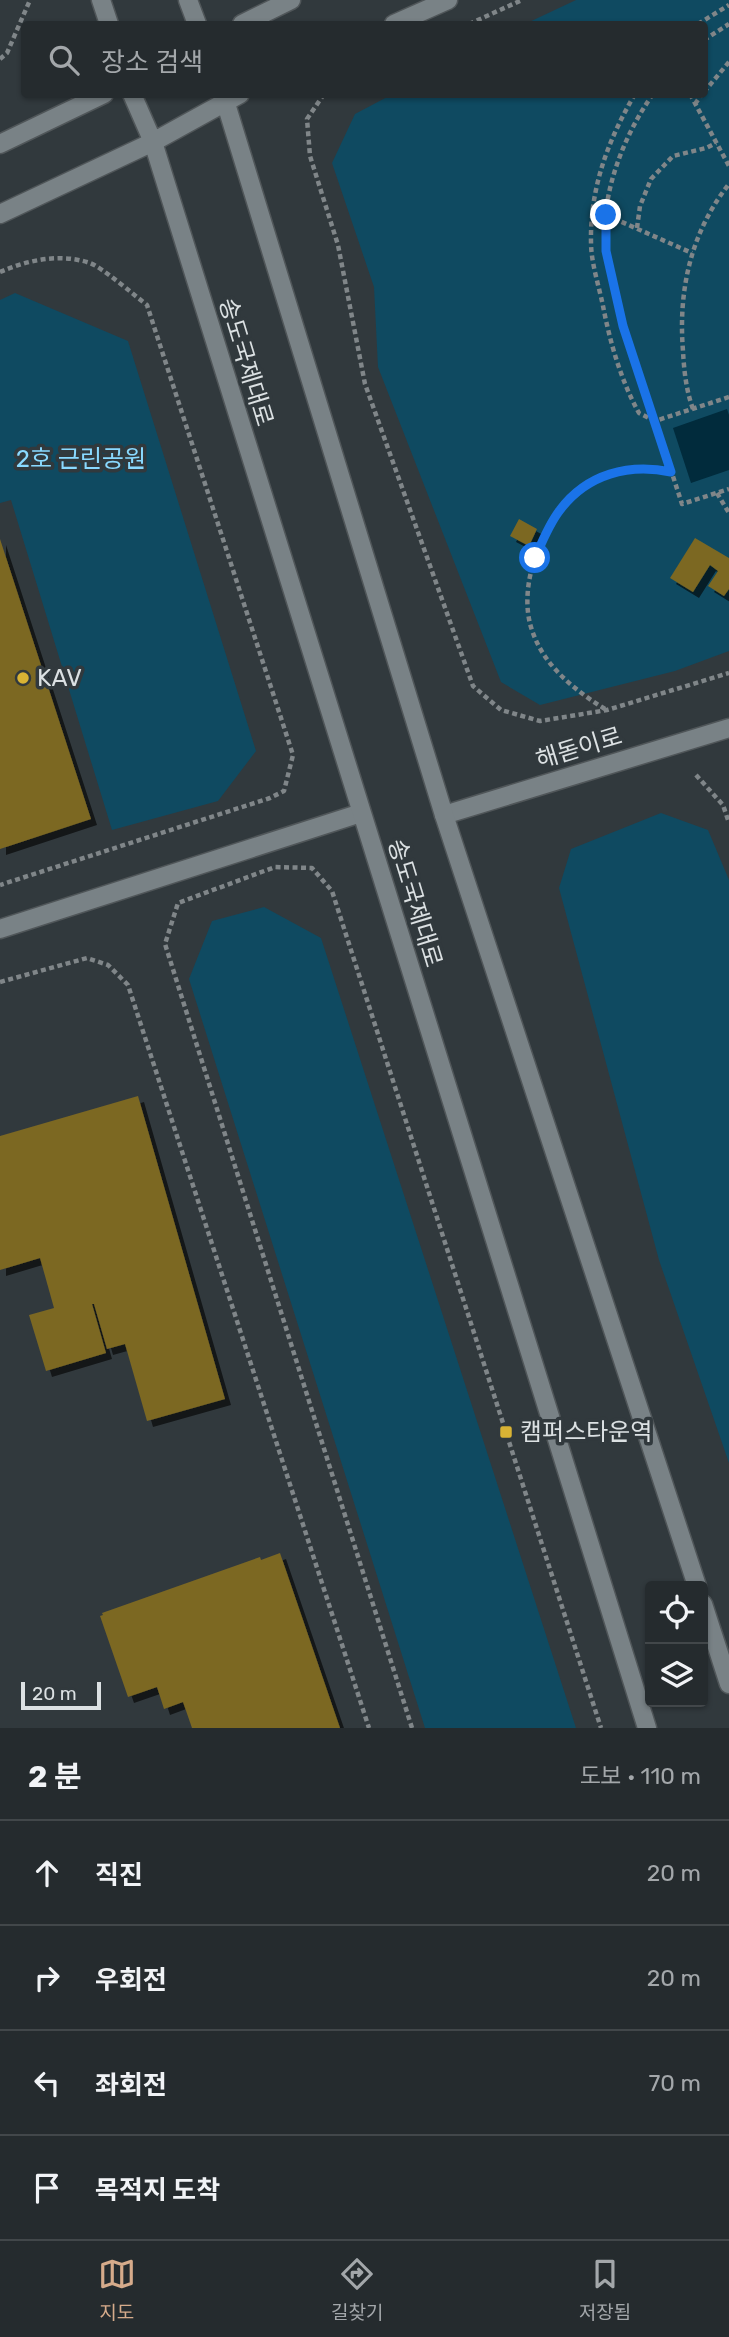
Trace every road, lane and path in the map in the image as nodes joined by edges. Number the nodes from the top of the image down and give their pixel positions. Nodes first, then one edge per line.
1 (30, 0) edge
2 (101, 0) edge
3 (188, 0) edge
4 (291, 0) edge
5 (448, 0) edge
6 (522, 0) edge
7 (729, 5) edge
8 (108, 21) edge
9 (196, 21) edge
10 (248, 21) edge
11 (401, 21) edge
12 (476, 21) edge
13 (703, 21) edge
14 (729, 23) edge
15 (708, 38) edge
16 (0, 59) edge
17 (729, 62) edge
18 (708, 87) edge
19 (96, 98) edge
20 (134, 98) edge
21 (227, 98) edge
22 (229, 98) edge
23 (321, 98) edge
24 (633, 98) edge
25 (650, 98) edge
26 (692, 98) edge
27 (699, 98) edge
28 (695, 104) junction
29 (153, 142) junction
30 (716, 143) junction
31 (0, 144) edge
32 (729, 166) edge
33 (729, 184) edge
34 (0, 214) edge
35 (606, 215) junction
36 (637, 228) junction
37 (692, 253) junction
38 (0, 272) edge
39 (729, 397) edge
40 (693, 409) junction
41 (655, 421) junction
42 (671, 472) junction
43 (729, 489) edge
44 (717, 493) junction
45 (729, 513) edge
46 (729, 673) edge
47 (607, 710) junction
48 (729, 728) edge
49 (695, 775) dead end
50 (361, 813) junction
51 (444, 816) junction
52 (729, 823) edge
53 (0, 886) edge
54 (0, 929) edge
55 (0, 982) edge
56 (695, 1581) edge
57 (708, 1619) edge
58 (729, 1684) edge
59 (369, 1728) edge
60 (412, 1728) edge
61 (601, 1728) edge
62 (647, 1728) edge

1 - 16 path
2 - 8 main road
3 - 9 main road
4 - 10 main road
5 - 11 main road
6 - 12 path
7 - 13 path
14 - 15 path
17 - 18 path
19 - 31 main road
20 - 29 main road, 송도국제대로
21 - 29 main road
22 - 51 main road
23 - 47 path
24 - 41 path
25 - 35 path
26 - 28 path
27 - 28 path
28 - 30 path
29 - 34 main road
29 - 50 main road, 송도국제대로
30 - 32 path
30 - 36 path
33 - 37 path
35 - 36 path
35 - 41 path
36 - 37 path
37 - 40 path
38 - 53 path
39 - 40 path
40 - 41 path
41 - 42 path
42 - 44 path
42 - 47 path
43 - 44 path
44 - 45 path
46 - 47 path
48 - 51 main road, 해돋이로
49 - 52 path
50 - 54 main road
50 - 62 main road, 송도국제대로
51 - 56 main road
55 - 59 path
57 - 58 main road
60 - 61 path

